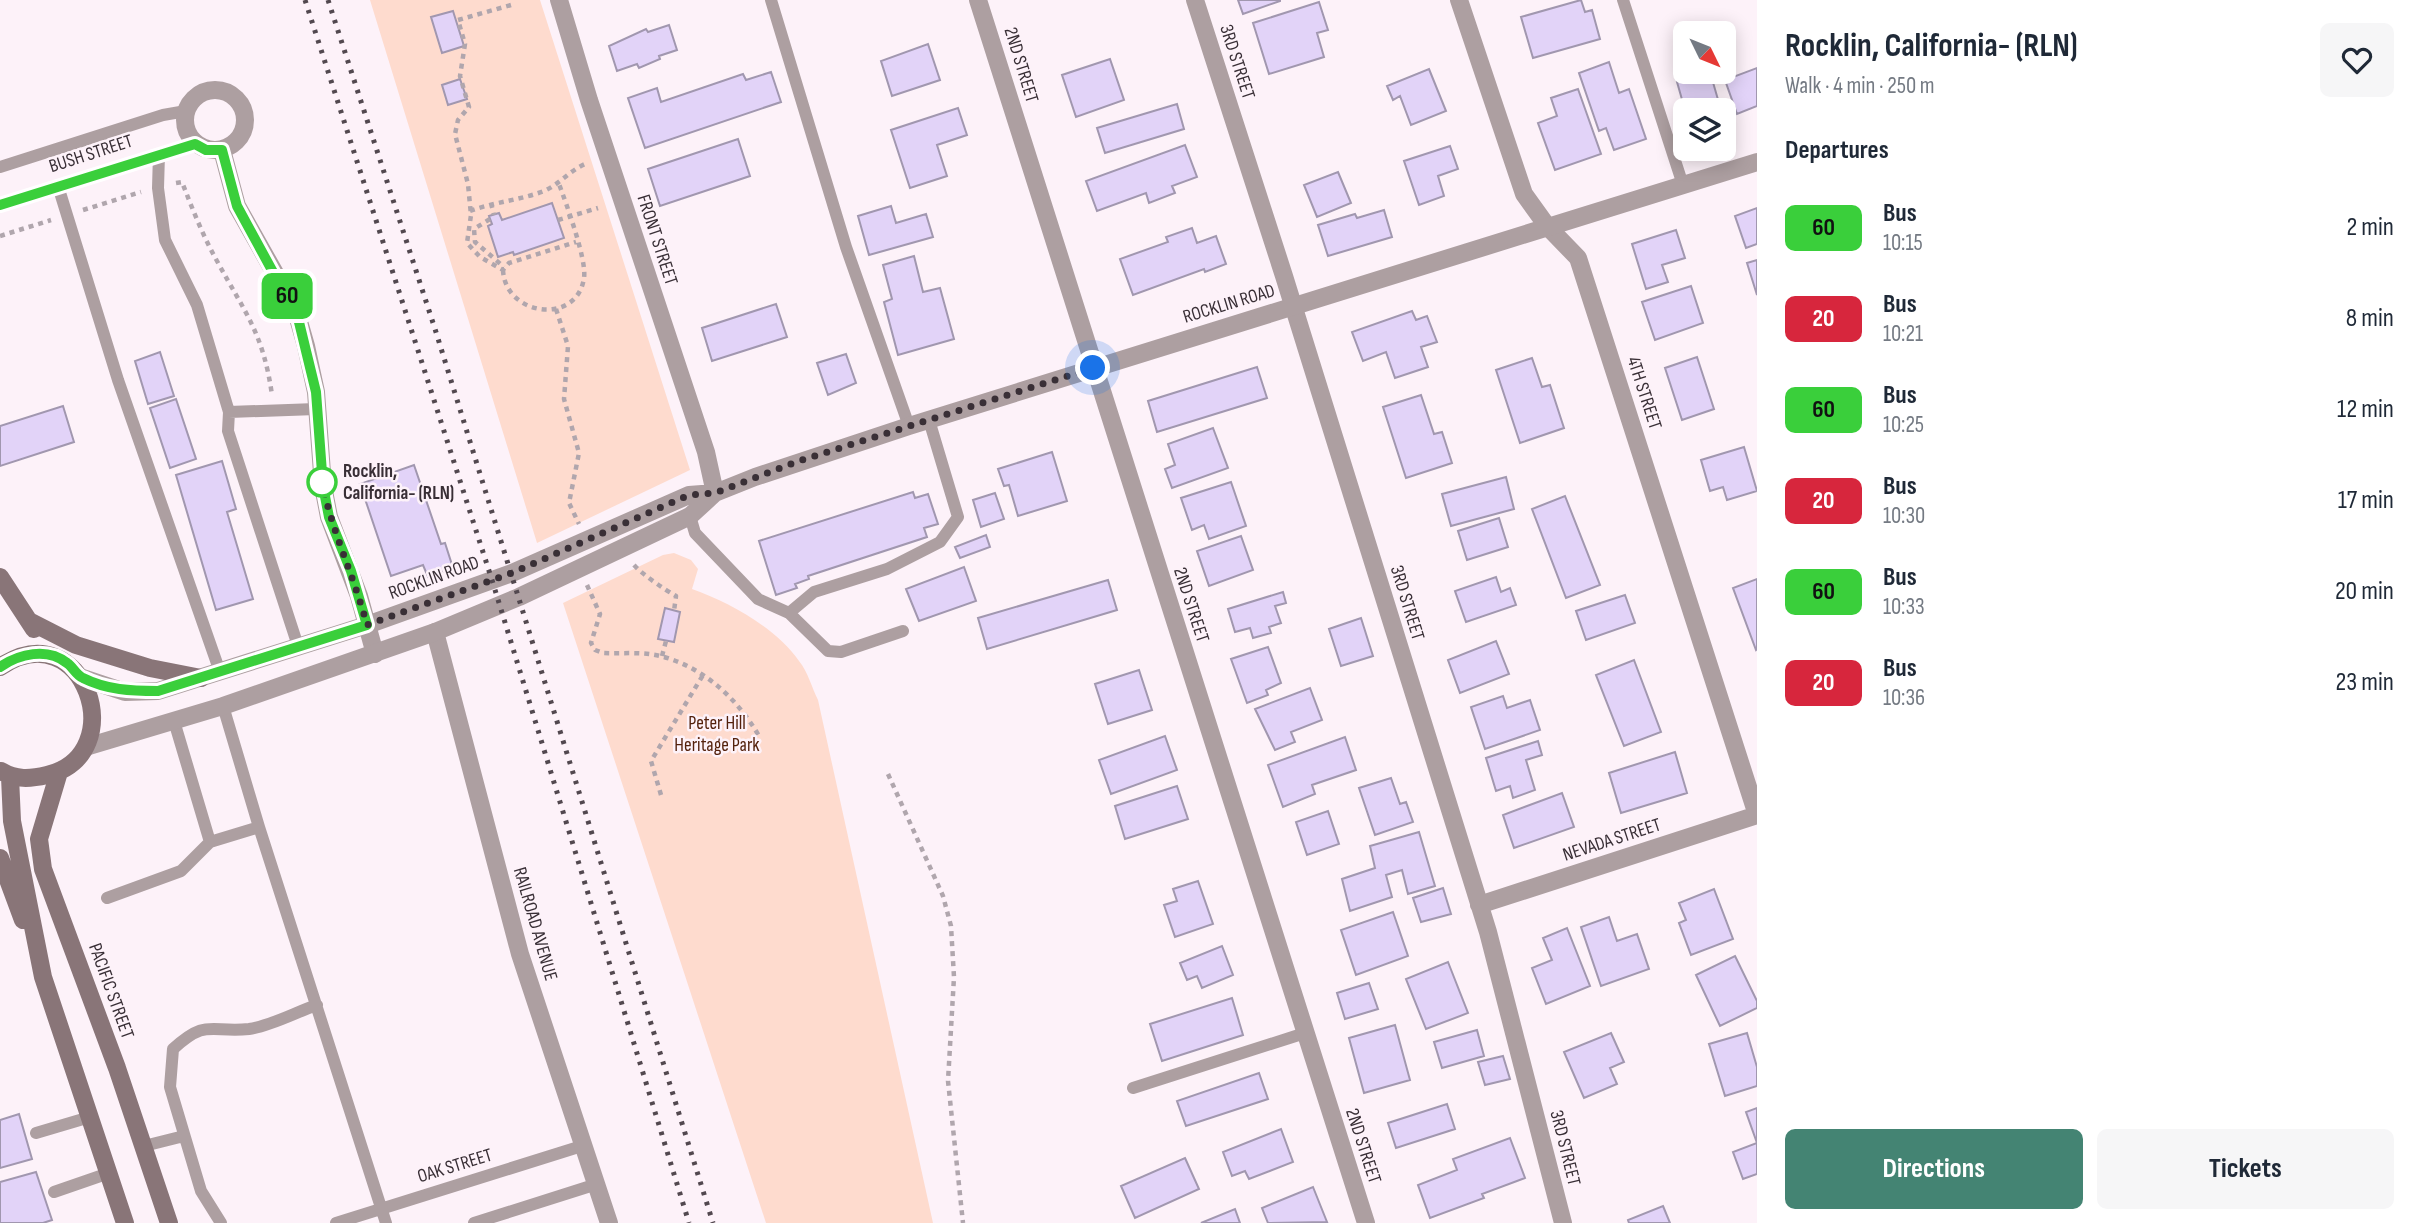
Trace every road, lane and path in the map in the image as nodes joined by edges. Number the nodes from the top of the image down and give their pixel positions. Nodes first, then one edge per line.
1 (559, 0) edge
2 (771, 0) edge
3 (978, 0) edge
4 (1195, 0) edge
5 (1459, 0) edge
6 (1623, 0) edge
7 (511, 5) dead end
8 (186, 111) junction
9 (195, 144) junction
10 (222, 150) junction
11 (159, 154) junction
12 (1757, 162) edge
13 (584, 164) dead end
14 (0, 167) edge
15 (168, 184) dead end
16 (559, 184) junction
17 (1683, 185) junction
18 (58, 186) junction
19 (491, 203) junction
20 (0, 205) edge
21 (598, 208) dead end
22 (470, 211) junction
23 (570, 216) junction
24 (558, 220) dead end
25 (1547, 226) junction
26 (576, 242) junction
27 (504, 269) junction
28 (1293, 306) junction
29 (556, 309) junction
30 (1093, 368) junction
31 (272, 399) dead end
32 (316, 408) junction
33 (229, 412) junction
34 (929, 420) junction
35 (909, 426) junction
36 (715, 493) junction
37 (690, 516) junction
38 (582, 528) dead end
39 (632, 563) dead end
40 (580, 568) junction
41 (0, 577) edge
42 (674, 611) dead end
43 (789, 613) junction
44 (29, 621) junction
45 (367, 625) junction
46 (903, 631) dead end
47 (435, 632) junction
48 (666, 640) dead end
49 (298, 646) junction
50 (375, 654) junction
51 (52, 655) junction
52 (663, 656) junction
53 (0, 667) edge
54 (220, 672) junction
55 (702, 675) junction
56 (80, 677) junction
57 (201, 678) junction
58 (222, 706) junction
59 (174, 722) junction
60 (759, 736) dead end
61 (86, 747) junction
62 (59, 772) junction
63 (5, 774) edge
64 (888, 774) dead end
65 (661, 795) dead end
66 (1757, 815) edge
67 (258, 827) junction
68 (210, 842) junction
69 (0, 858) edge
70 (107, 898) dead end
71 (1479, 905) junction
72 (43, 977) junction
73 (317, 1005) junction
74 (1305, 1033) junction
75 (1133, 1088) dead end
76 (90, 1117) junction
77 (36, 1133) dead end
78 (184, 1136) junction
79 (585, 1145) junction
80 (144, 1146) junction
81 (109, 1173) junction
82 (597, 1184) junction
83 (54, 1192) dead end
84 (382, 1209) junction
85 (1559, 1222) edge
86 (125, 1223) edge
87 (169, 1223) edge
88 (221, 1223) edge
89 (336, 1223) edge
90 (386, 1223) edge
91 (474, 1223) edge
92 (609, 1223) edge
93 (962, 1223) edge
94 (1366, 1223) edge

1 - 36 street, FRONT STREET
2 - 35 lane
3 - 30 street, 2ND STREET
4 - 28 street, 3RD STREET
5 - 25 street, 4TH STREET
6 - 17 lane
7 - 22 path
8 - 9 street
8 - 10 street
8 - 14 lane, BUSH STREET
9 - 10 street
9 - 11 lane, BUSH STREET
10 - 32 street
11 - 18 lane, BUSH STREET
11 - 33 lane
12 - 17 street, ROCKLIN ROAD
13 - 16 path
15 - 31 path
16 - 19 path
16 - 23 path
17 - 25 street, ROCKLIN ROAD
18 - 20 lane, BUSH STREET
18 - 54 lane
19 - 22 path
19 - 27 path
21 - 23 path
22 - 27 path
23 - 24 path
23 - 26 path
25 - 28 street, ROCKLIN ROAD
25 - 66 street, 4TH STREET
26 - 27 path
26 - 29 path
27 - 29 path
28 - 30 street, ROCKLIN ROAD
28 - 71 street, 3RD STREET
29 - 38 path
30 - 34 street, ROCKLIN ROAD
30 - 74 street, 2ND STREET
32 - 33 lane
32 - 45 street
33 - 49 lane
34 - 35 street, ROCKLIN ROAD
34 - 43 lane
35 - 36 street, ROCKLIN ROAD
36 - 37 street, ROCKLIN ROAD
36 - 45 street, ROCKLIN ROAD
37 - 40 street, ROCKLIN ROAD
37 - 43 lane
39 - 42 path
40 - 47 street, ROCKLIN ROAD
40 - 52 path
41 - 44 main road
43 - 46 lane
44 - 51 main road
44 - 57 main road
45 - 49 street, ROCKLIN ROAD
45 - 50 street
47 - 50 street, ROCKLIN ROAD
47 - 79 street, RAILROAD AVENUE
48 - 52 path
49 - 54 street, ROCKLIN ROAD
50 - 58 street, ROCKLIN ROAD
51 - 53 main road
51 - 56 main road
52 - 55 path
54 - 57 street, ROCKLIN ROAD
55 - 60 path
55 - 65 path
56 - 57 street, ROCKLIN ROAD
56 - 61 main road
58 - 59 street, ROCKLIN ROAD
58 - 67 lane
59 - 61 street, ROCKLIN ROAD
59 - 68 lane
61 - 62 main road
62 - 63 main road
62 - 80 main road, PACIFIC STREET
63 - 72 main road
64 - 93 path
66 - 71 street, NEVADA STREET
67 - 68 lane
67 - 73 lane
68 - 70 lane
69 - 72 main road
71 - 85 street, 3RD STREET
72 - 76 main road
73 - 78 lane
73 - 84 lane
74 - 75 lane
74 - 94 street, 2ND STREET
76 - 77 lane
76 - 81 main road
78 - 80 lane
78 - 88 lane
79 - 82 street, RAILROAD AVENUE
79 - 84 lane, OAK STREET
80 - 87 main road, PACIFIC STREET
81 - 83 lane
81 - 86 main road
82 - 91 lane
82 - 92 street, RAILROAD AVENUE
84 - 89 lane, OAK STREET
84 - 90 lane

